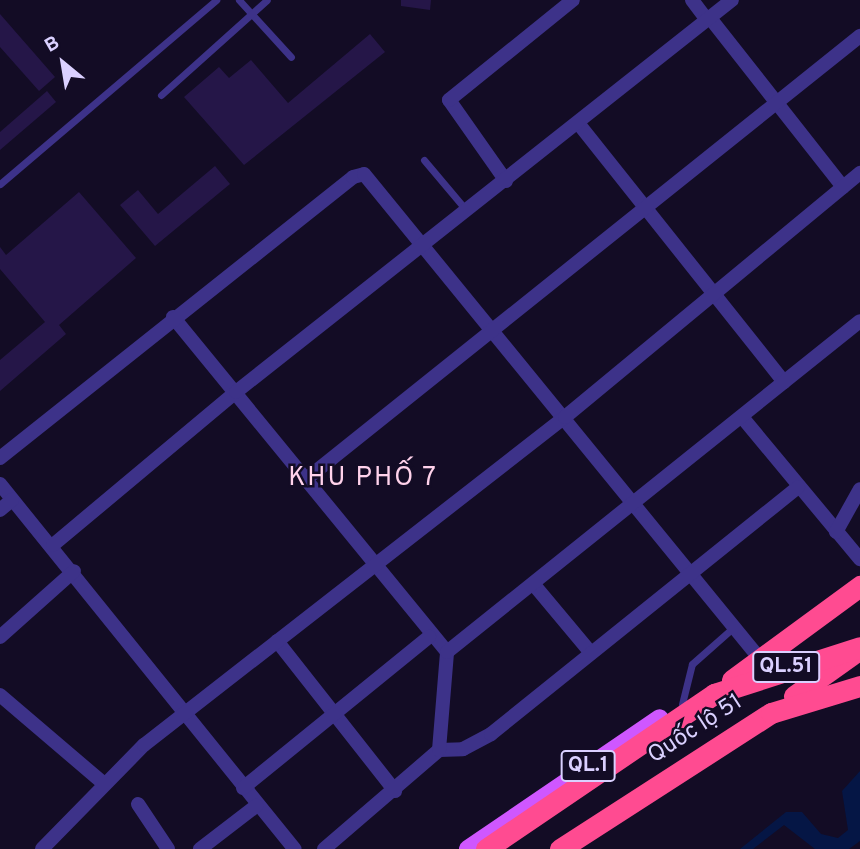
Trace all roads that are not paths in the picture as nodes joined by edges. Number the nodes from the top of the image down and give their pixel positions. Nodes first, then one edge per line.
1 (216, 0) edge
2 (239, 0) edge
3 (267, 0) edge
4 (573, 0) edge
5 (692, 0) edge
6 (732, 0) edge
7 (251, 14) junction
8 (709, 19) junction
9 (860, 36) edge
10 (291, 57) dead end
11 (161, 94) dead end
12 (774, 103) junction
13 (578, 123) junction
14 (424, 160) dead end
15 (860, 173) edge
16 (506, 181) junction
17 (0, 184) edge
18 (843, 187) junction
19 (646, 210) junction
20 (468, 211) junction
21 (424, 246) junction
22 (714, 294) junction
23 (173, 317) junction
24 (860, 321) edge
25 (496, 332) junction
26 (783, 382) junction
27 (236, 391) junction
28 (565, 417) junction
29 (742, 417) junction
30 (0, 458) edge
31 (304, 480) junction
32 (0, 484) edge
33 (798, 487) junction
34 (860, 489) edge
35 (12, 500) junction
36 (634, 505) junction
37 (0, 510) edge
38 (836, 532) junction
39 (53, 545) junction
40 (860, 559) edge
41 (371, 564) junction
42 (74, 571) junction
43 (692, 574) junction
44 (535, 586) junction
45 (860, 586) edge
46 (734, 627) junction
47 (792, 634) junction
48 (0, 637) edge
49 (429, 637) junction
50 (277, 641) junction
51 (860, 648) edge
52 (447, 652) junction
53 (591, 653) junction
54 (760, 659) junction
55 (821, 676) junction
56 (860, 686) edge
57 (714, 694) junction
58 (0, 695) edge
59 (682, 704) junction
60 (335, 713) junction
61 (771, 713) junction
62 (186, 715) junction
63 (754, 732) junction
64 (439, 750) junction
65 (103, 783) junction
66 (243, 788) junction
67 (395, 791) junction
68 (138, 804) dead end
69 (256, 806) junction
70 (42, 849) edge
71 (168, 849) edge
72 (200, 849) edge
73 (295, 849) edge
74 (324, 849) edge
75 (468, 849) edge
76 (486, 849) edge
77 (561, 849) edge
78 (577, 849) edge

1 - 17 lane
2 - 7 lane
3 - 7 lane
4 - 16 street
5 - 8 street
6 - 8 street
7 - 10 lane
7 - 11 lane
8 - 12 street
8 - 13 street
9 - 12 street
12 - 18 street
12 - 19 street
13 - 16 street
13 - 19 street
14 - 20 lane
15 - 18 street
16 - 20 street
18 - 22 street
19 - 22 street
19 - 25 street
20 - 21 street
21 - 23 street
21 - 25 street
21 - 27 street
22 - 26 street
22 - 28 street
23 - 27 street
23 - 30 street
24 - 26 street
25 - 28 street
25 - 31 street
26 - 29 street
27 - 31 street
27 - 39 street
28 - 36 street
28 - 41 street
29 - 33 street
29 - 36 street
31 - 41 street
32 - 35 street
33 - 38 street
33 - 43 street
34 - 38 street
35 - 37 street
35 - 39 street
36 - 43 street
36 - 44 street
38 - 40 street
39 - 42 street
41 - 49 street
41 - 50 street
42 - 48 street
42 - 62 street
43 - 46 street
43 - 53 street
44 - 52 street
44 - 53 street
45 - 47 highway, QL.1
46 - 54 street
46 - 59 lane
47 - 54 highway, QL.1
47 - 55 highway
49 - 52 street
49 - 60 street
50 - 60 street
50 - 62 street
51 - 55 highway, QL.1
52 - 64 street
53 - 64 street
54 - 57 highway, QL.1
55 - 56 highway, Quốc lộ 51 / QL.51
55 - 57 highway, Quốc lộ 51 / QL.51
55 - 61 highway, QL.1
55 - 63 main road, Quốc lộ 51 / QL.51
57 - 59 main road, Quốc lộ 51 / QL.1
57 - 76 highway, Quốc lộ 51 / QL.1
58 - 65 street
59 - 75 main road, Quốc lộ 51 / QL.1
60 - 66 street
60 - 67 street
61 - 63 highway, QL.1
61 - 77 highway, Quốc lộ 51 / QL.1
62 - 65 street
62 - 66 street
63 - 78 main road, Quốc lộ 51 / QL.1
64 - 67 street
65 - 70 street
66 - 69 street
67 - 74 street
68 - 71 street
69 - 72 street
69 - 73 street

